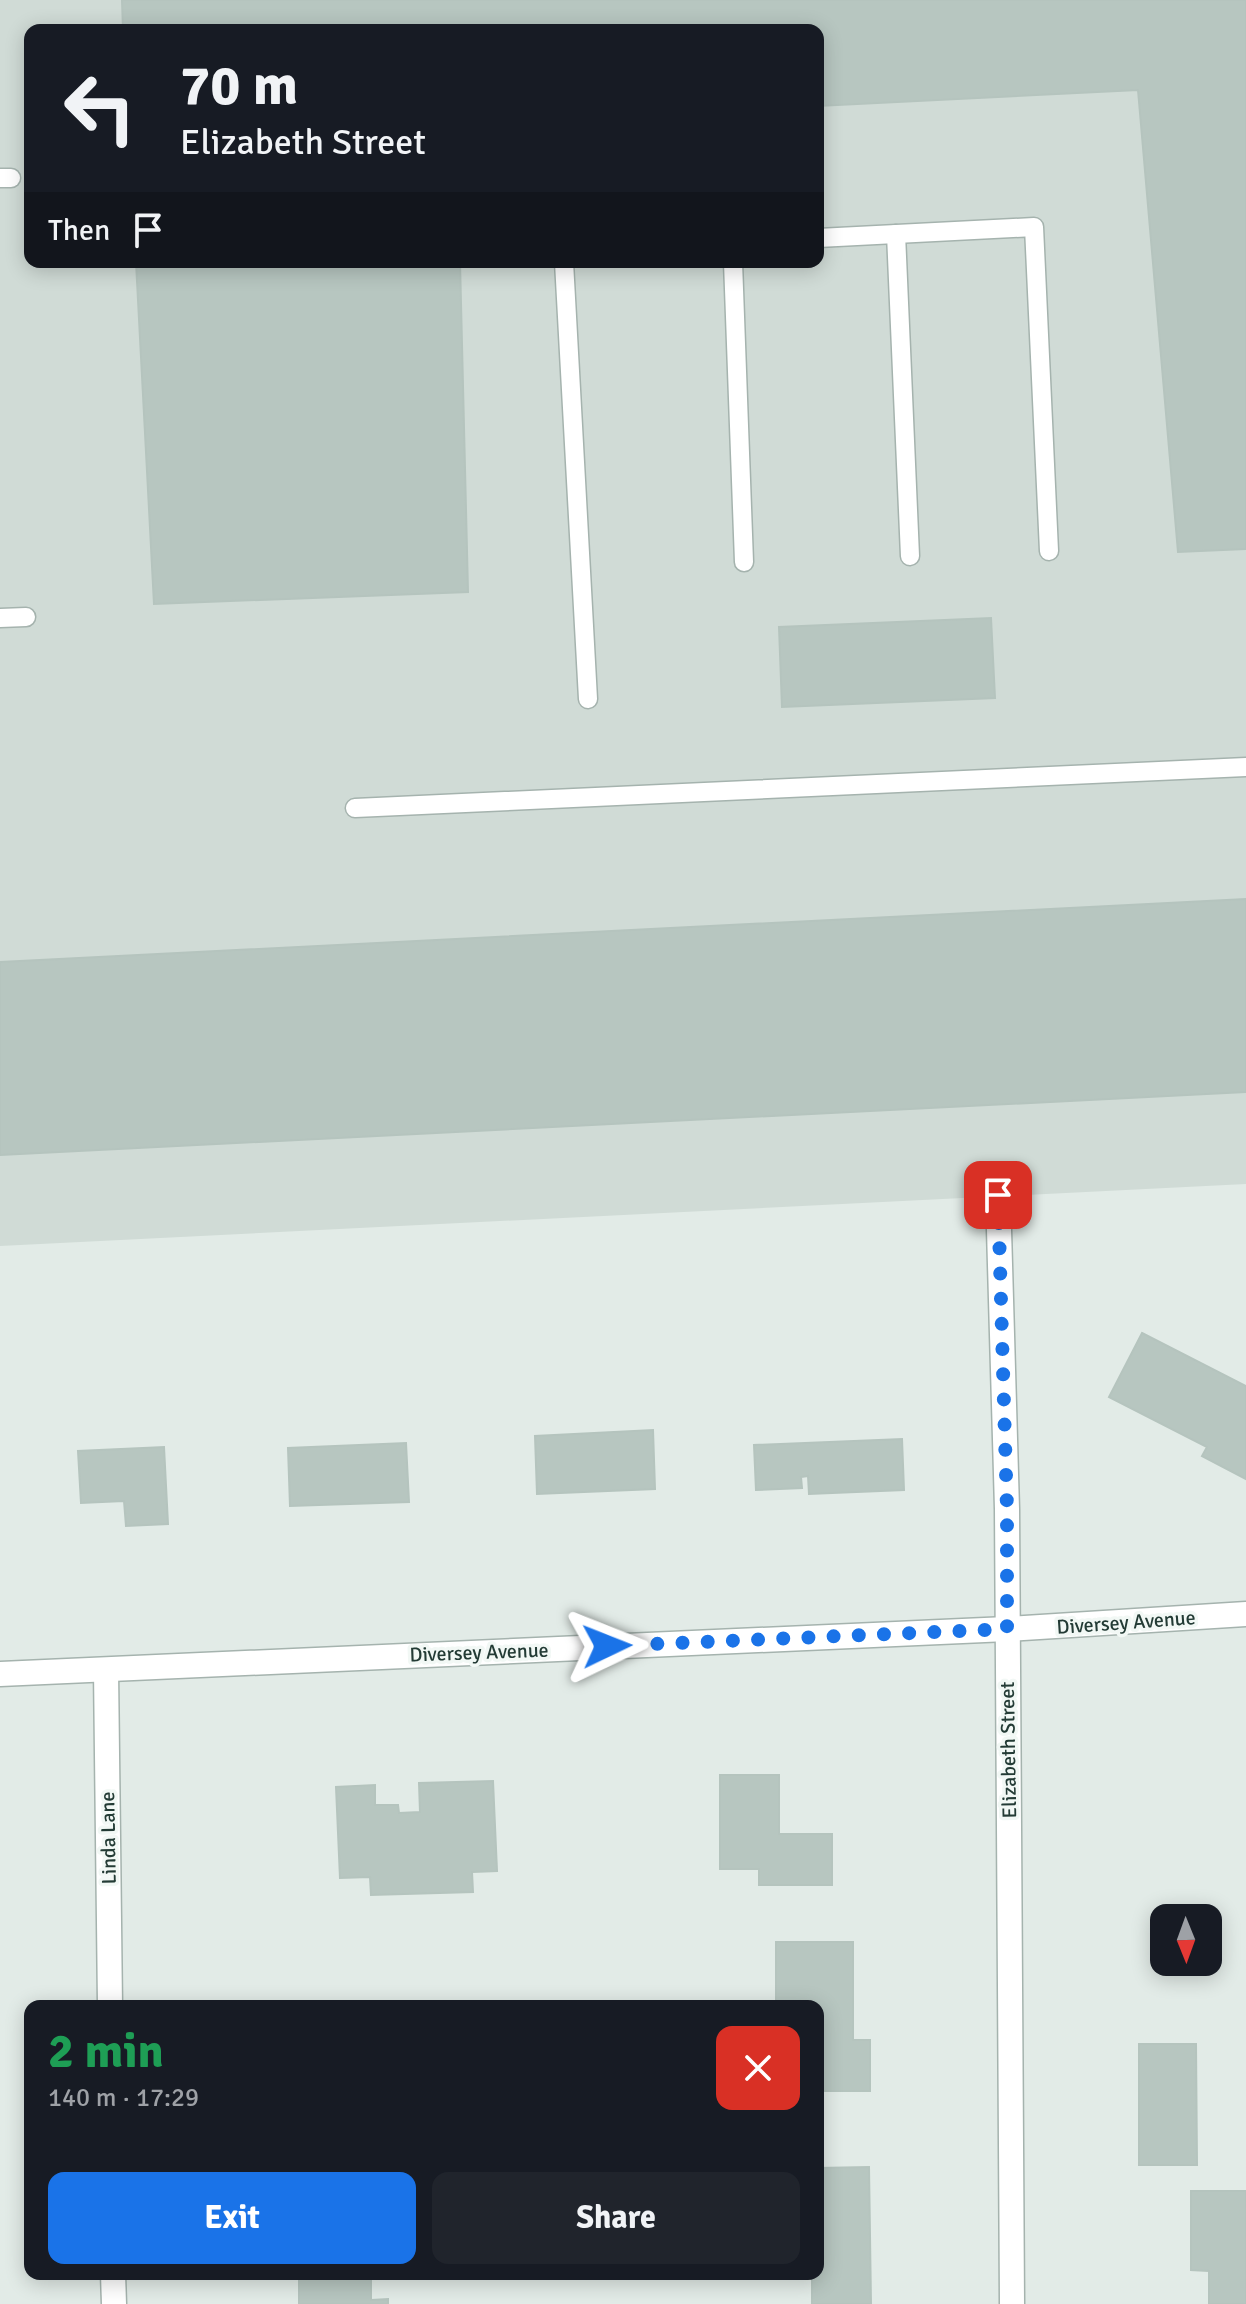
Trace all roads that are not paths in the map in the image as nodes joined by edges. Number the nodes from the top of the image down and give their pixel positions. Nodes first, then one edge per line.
1 (896, 234) junction
2 (824, 238) edge
3 (564, 268) edge
4 (733, 268) edge
5 (1049, 551) dead end
6 (910, 556) dead end
7 (744, 562) dead end
8 (26, 617) dead end
9 (0, 618) edge
10 (588, 699) dead end
11 (1246, 767) edge
12 (355, 808) dead end
13 (998, 1195) dead end
14 (1246, 1614) edge
15 (1007, 1629) junction
16 (106, 1670) junction
17 (0, 1674) edge
18 (110, 2000) edge
19 (113, 2280) edge
20 (114, 2304) edge
21 (1012, 2304) edge

1 - 2 lane
1 - 5 lane
1 - 6 lane
3 - 10 lane
4 - 7 lane
8 - 9 lane
11 - 12 lane
13 - 15 street, Elizabeth Street
14 - 15 street, Diversey Avenue
15 - 16 street, Diversey Avenue
15 - 21 street, Elizabeth Street
16 - 17 street, Diversey Avenue
16 - 18 street, Linda Lane
19 - 20 street

